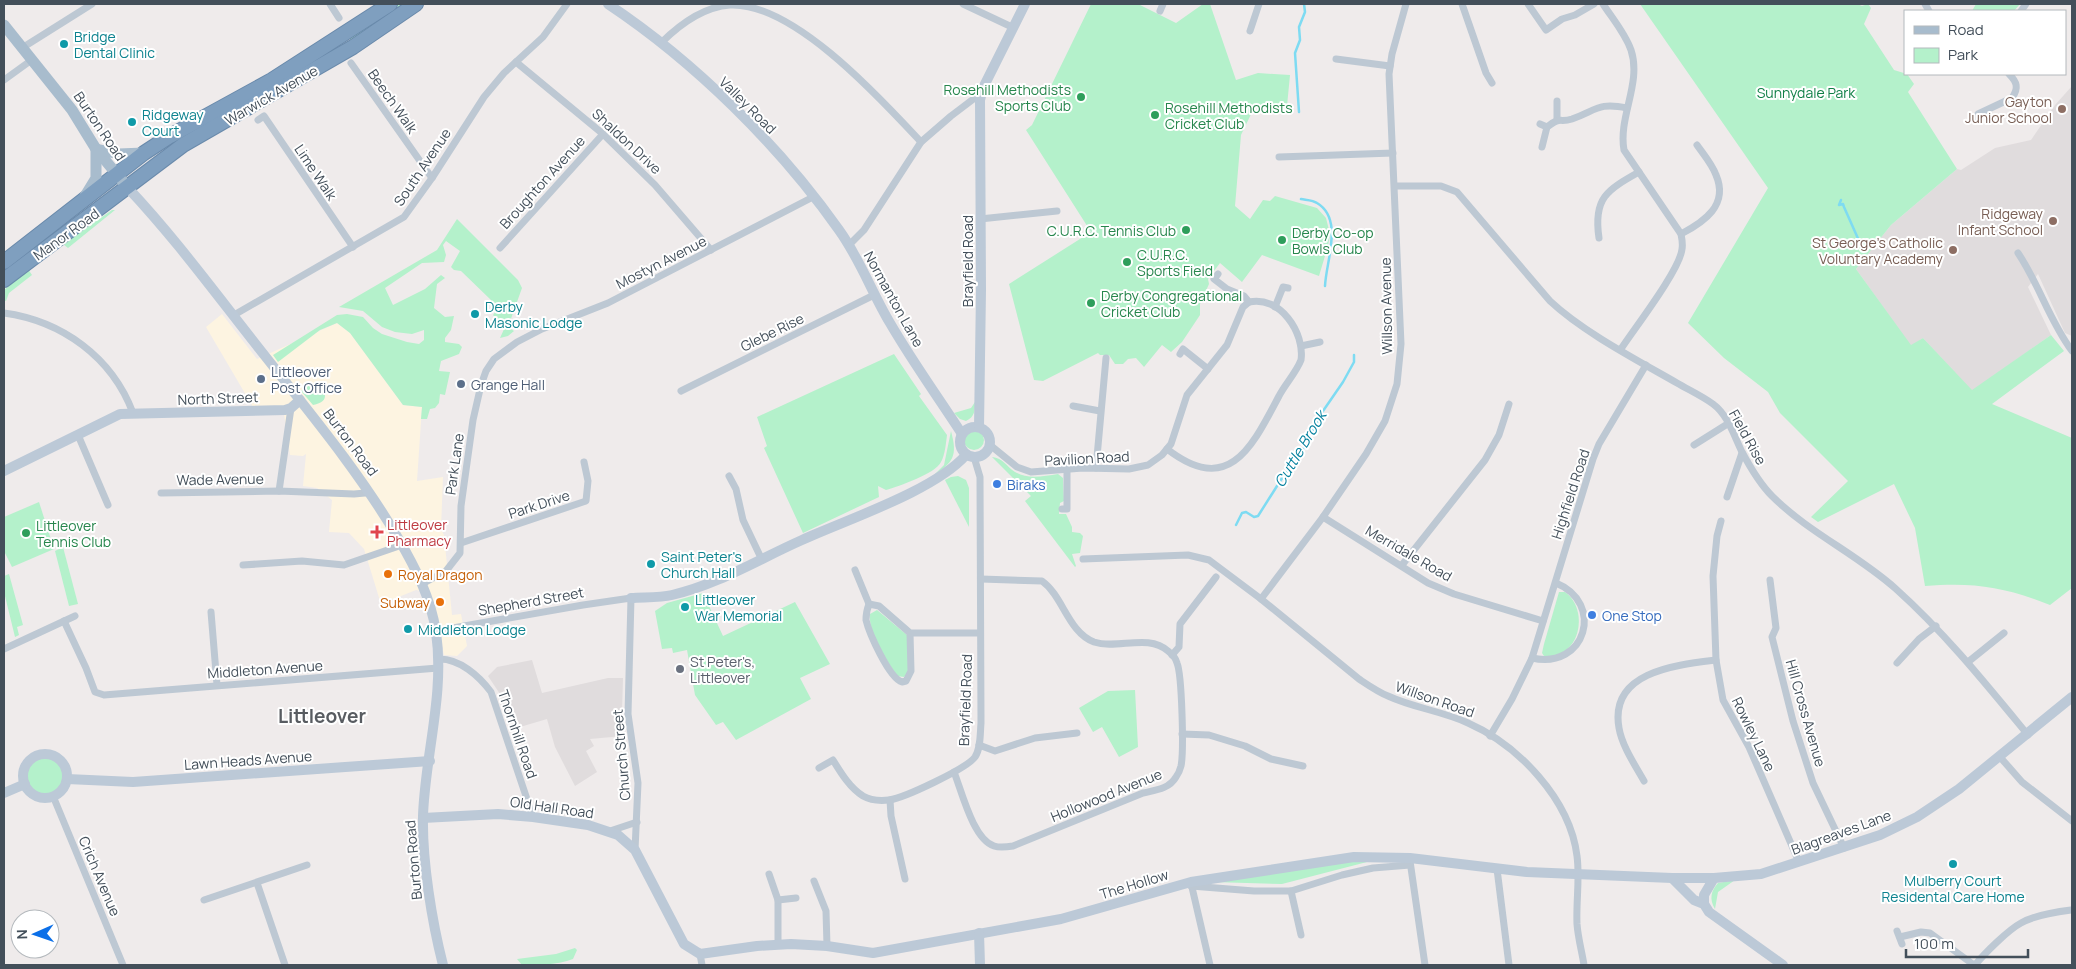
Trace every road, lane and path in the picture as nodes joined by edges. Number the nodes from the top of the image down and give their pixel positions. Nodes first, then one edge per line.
1 (92, 4) edge
2 (330, 4) edge
3 (390, 4) edge
4 (416, 4) edge
5 (567, 4) edge
6 (608, 4) edge
7 (963, 4) edge
8 (1025, 4) edge
9 (1163, 4) edge
10 (1259, 4) edge
11 (1404, 4) edge
12 (1462, 4) edge
13 (1528, 4) edge
14 (1594, 4) edge
15 (1602, 4) edge
16 (1160, 11) dead end
17 (339, 18) dead end
18 (4, 25) edge
19 (1014, 28) junction
20 (1250, 31) dead end
21 (661, 43) junction
22 (22, 48) junction
23 (32, 59) junction
24 (1336, 59) dead end
25 (516, 62) junction
26 (352, 63) dead end
27 (1390, 66) junction
28 (2009, 75) edge
29 (4, 80) edge
30 (1492, 83) dead end
31 (980, 94) junction
32 (1557, 100) dead end
33 (1627, 108) junction
34 (1975, 118) dead end
35 (1557, 119) junction
36 (258, 120) dead end
37 (602, 134) junction
38 (921, 142) junction
39 (183, 145) junction
40 (1698, 145) dead end
41 (1542, 147) dead end
42 (96, 149) junction
43 (144, 153) junction
44 (1393, 153) junction
45 (1279, 157) dead end
46 (1639, 172) junction
47 (115, 174) junction
48 (432, 178) junction
49 (1395, 186) junction
50 (128, 188) junction
51 (813, 197) junction
52 (82, 200) junction
53 (1057, 211) dead end
54 (980, 220) junction
55 (1681, 234) junction
56 (1599, 238) dead end
57 (849, 245) junction
58 (353, 247) junction
59 (500, 248) dead end
60 (711, 250) junction
61 (2018, 252) dead end
62 (4, 262) edge
63 (1218, 274) dead end
64 (4, 280) edge
65 (1288, 288) dead end
66 (874, 295) junction
67 (1249, 302) junction
68 (1275, 307) junction
69 (4, 313) edge
70 (234, 315) junction
71 (517, 342) joint
72 (1320, 342) dead end
73 (1301, 346) junction
74 (1621, 350) junction
75 (2072, 351) edge
76 (1180, 354) dead end
77 (1106, 358) dead end
78 (1646, 365) junction
79 (1208, 369) junction
80 (680, 391) dead end
81 (300, 400) junction
82 (1509, 404) dead end
83 (1073, 406) dead end
84 (291, 408) junction
85 (1100, 411) junction
86 (133, 413) junction
87 (1729, 423) junction
88 (979, 428) junction
89 (962, 434) junction
90 (78, 435) junction
91 (990, 445) junction
92 (1694, 445) dead end
93 (1167, 449) junction
94 (1742, 453) junction
95 (970, 456) junction
96 (584, 462) dead end
97 (1096, 468) junction
98 (1067, 469) junction
99 (4, 472) edge
100 (728, 476) dead end
101 (279, 491) junction
102 (369, 491) junction
103 (161, 493) dead end
104 (1727, 497) dead end
105 (108, 505) dead end
106 (1062, 509) dead end
107 (1323, 517) junction
108 (1721, 521) dead end
109 (461, 543) junction
110 (402, 545) junction
111 (1083, 559) dead end
112 (762, 560) junction
113 (243, 565) dead end
114 (1402, 565) junction
115 (855, 570) dead end
116 (1216, 577) dead end
117 (981, 579) junction
118 (1770, 580) dead end
119 (1556, 583) junction
120 (422, 584) junction
121 (631, 598) junction
122 (1261, 599) junction
123 (869, 604) junction
124 (211, 612) dead end
125 (75, 616) dead end
126 (64, 621) junction
127 (1543, 621) junction
128 (1936, 626) junction
129 (436, 630) junction
130 (910, 633) junction
131 (980, 633) junction
132 (2004, 633) dead end
133 (4, 649) edge
134 (1172, 655) junction
135 (1532, 658) junction
136 (1716, 660) junction
137 (1968, 662) junction
138 (438, 663) junction
139 (1897, 663) dead end
140 (217, 685) junction
141 (2072, 697) edge
142 (1077, 732) dead end
143 (1182, 734) junction
144 (2028, 735) junction
145 (1490, 736) junction
146 (979, 745) junction
147 (2000, 757) junction
148 (430, 761) junction
149 (1303, 766) dead end
150 (819, 768) dead end
151 (954, 772) junction
152 (67, 780) junction
153 (1644, 781) dead end
154 (25, 784) junction
155 (4, 793) edge
156 (53, 796) junction
157 (890, 800) junction
158 (533, 816) junction
159 (423, 818) junction
160 (2072, 821) edge
161 (637, 822) junction
162 (610, 831) junction
163 (1844, 848) junction
164 (636, 850) junction
165 (1410, 861) junction
166 (1799, 862) junction
167 (308, 865) dead end
168 (1497, 869) junction
169 (769, 874) dead end
170 (1578, 874) junction
171 (1672, 878) junction
172 (1714, 878) junction
173 (905, 879) dead end
174 (814, 881) dead end
175 (257, 883) junction
176 (1191, 884) junction
177 (1291, 890) junction
178 (796, 898) dead end
179 (204, 900) dead end
180 (778, 900) junction
181 (1704, 904) junction
182 (2071, 910) dead end
183 (979, 932) junction
184 (1301, 935) dead end
185 (1900, 937) dead end
186 (778, 944) junction
187 (827, 946) junction
188 (700, 954) junction
189 (123, 965) edge
190 (285, 965) edge
191 (442, 965) edge
192 (702, 965) edge
193 (980, 965) edge
194 (1210, 965) edge
195 (1425, 965) edge
196 (1509, 965) edge
197 (1584, 965) edge
198 (1782, 965) edge
199 (1975, 965) edge

1 - 22 street
2 - 17 street
3 - 43 highway, Warwick Avenue
4 - 39 highway, Warwick Avenue
5 - 25 street, South Avenue
6 - 21 street, Valley Road
7 - 19 street
8 - 19 street
9 - 16 street
10 - 20 street
11 - 27 street, Willson Avenue
12 - 30 street
13 - 14 street
15 - 33 street
18 - 22 main road, Burton Road
19 - 31 street
21 - 38 street
21 - 51 street, Valley Road
22 - 23 main road, Burton Road
23 - 29 street
23 - 42 main road, Burton Road
24 - 27 street
25 - 37 street, Shaldon Drive
25 - 48 street, South Avenue
26 - 48 street, Beech Walk
27 - 44 street, Willson Avenue
28 - 34 street
31 - 38 street, Normanton Lane
31 - 54 street, Brayfield Road
32 - 35 street
33 - 35 street
33 - 46 street
35 - 41 street
36 - 58 street, Lime Walk
37 - 59 street, Broughton Avenue
37 - 60 street, Shaldon Drive
38 - 57 street, Normanton Lane
39 - 47 highway
39 - 50 highway, Warwick Avenue
40 - 55 street
42 - 43 main road
42 - 47 main road, Burton Road
42 - 52 main road
43 - 47 highway, Warwick Avenue
44 - 45 street
44 - 49 street, Willson Avenue
46 - 55 street
46 - 56 street
47 - 50 main road, Burton Road
47 - 52 highway, Manor Road
48 - 58 street, South Avenue
49 - 74 street, Field Rise
49 - 107 street, Willson Avenue
50 - 64 highway, Manor Road
50 - 70 street, Burton Road
51 - 57 street, Valley Road
51 - 60 street, Mostyn Avenue
52 - 62 highway, Manor Road
53 - 54 street
54 - 88 street, Brayfield Road
55 - 74 street
57 - 66 street, Normanton Lane
58 - 70 street, South Avenue
60 - 71 street, Mostyn Avenue
61 - 75 street
63 - 67 street
65 - 68 street
66 - 80 street, Glebe Rise
66 - 89 street, Normanton Lane
67 - 68 street
67 - 79 street, Pavilion Road
68 - 73 street
69 - 86 street
70 - 81 street, Burton Road
71 - 109 street, Park Lane
72 - 73 street
73 - 93 street
74 - 78 street, Field Rise
76 - 79 street
77 - 85 street
78 - 87 street, Field Rise
78 - 119 street, Highfield Road
79 - 93 street, Pavilion Road
81 - 84 street
81 - 102 street, Burton Road
82 - 114 street
83 - 85 street
84 - 86 street, North Street
84 - 101 street
85 - 97 street
86 - 90 street, North Street
87 - 92 street
87 - 94 street, Field Rise
88 - 89 street
88 - 91 street
89 - 95 street
90 - 99 street, North Street
90 - 105 street
91 - 95 street
91 - 98 street, Pavilion Road
93 - 97 street, Pavilion Road
94 - 104 street
94 - 128 street, Field Rise
95 - 112 street
95 - 117 street, Brayfield Road
96 - 109 street, Park Drive
97 - 98 street, Pavilion Road
98 - 106 street
100 - 112 street
101 - 102 street, Wade Avenue
101 - 103 street, Wade Avenue
102 - 110 street, Burton Road
107 - 114 street, Merridale Road
107 - 122 street, Willson Avenue
108 - 136 street, Rowley Lane
109 - 120 street, Park Lane
110 - 113 street
110 - 120 street, Burton Road
111 - 122 street, Willson Road
112 - 121 street
114 - 127 street, Merridale Road
115 - 123 street
116 - 134 street
117 - 131 street, Brayfield Road
117 - 134 street
118 - 163 street, Hill Cross Avenue
119 - 127 street, Highfield Road
119 - 135 street
120 - 129 street, Burton Road
121 - 129 street, Shepherd Street
121 - 161 street, Church Street
122 - 145 street, Willson Road
123 - 130 street
123 - 130 street
124 - 140 street
125 - 126 street
126 - 133 street
126 - 140 street, Middleton Avenue
127 - 135 street, Highfield Road
128 - 137 street, Field Rise
128 - 139 street
129 - 138 street, Burton Road
130 - 131 street
131 - 146 street, Brayfield Road
132 - 137 street
134 - 143 street, Hollowood Avenue
135 - 145 street, Highfield Road
136 - 153 street
136 - 166 street, Rowley Lane
137 - 144 street, Field Rise
138 - 140 street, Middleton Avenue
138 - 148 street, Burton Road
138 - 158 street, Thornhill Road
141 - 144 street, Blagreaves Lane
142 - 146 street
143 - 149 street
143 - 151 street, Hollowood Avenue
144 - 147 street, Blagreaves Lane
145 - 170 street, Willson Road
146 - 151 street, Brayfield Road
147 - 160 street
147 - 163 street, Blagreaves Lane
148 - 152 street, Lawn Heads Avenue
148 - 159 street, Burton Road
150 - 157 street, Brayfield Road
151 - 157 street, Brayfield Road
152 - 154 street
152 - 156 street
154 - 155 street
154 - 156 street
156 - 189 street, Crich Avenue
157 - 173 street
158 - 159 street, Old Hall Road
158 - 162 street, Old Hall Road
159 - 191 street, Burton Road
161 - 162 street
161 - 164 street, Church Street
162 - 164 street, Old Hall Road
163 - 166 street, Blagreaves Lane
164 - 188 street, Old Hall Road
165 - 168 street, The Hollow
165 - 176 street, The Hollow
165 - 177 street
165 - 195 street
166 - 172 street, Blagreaves Lane
167 - 175 street
168 - 170 street, The Hollow
168 - 196 street
169 - 180 street
170 - 171 street, Blagreaves Lane
170 - 197 street, Willson Road
171 - 172 street, Blagreaves Lane
171 - 181 street
172 - 181 street
174 - 187 street
175 - 179 street
175 - 190 street
176 - 177 street
176 - 183 street, The Hollow
176 - 194 street
177 - 184 street
178 - 180 street
180 - 186 street
181 - 198 street
182 - 199 street
183 - 187 street, The Hollow
183 - 193 street
185 - 199 street
186 - 187 street, The Hollow
186 - 188 street, The Hollow
188 - 192 street

